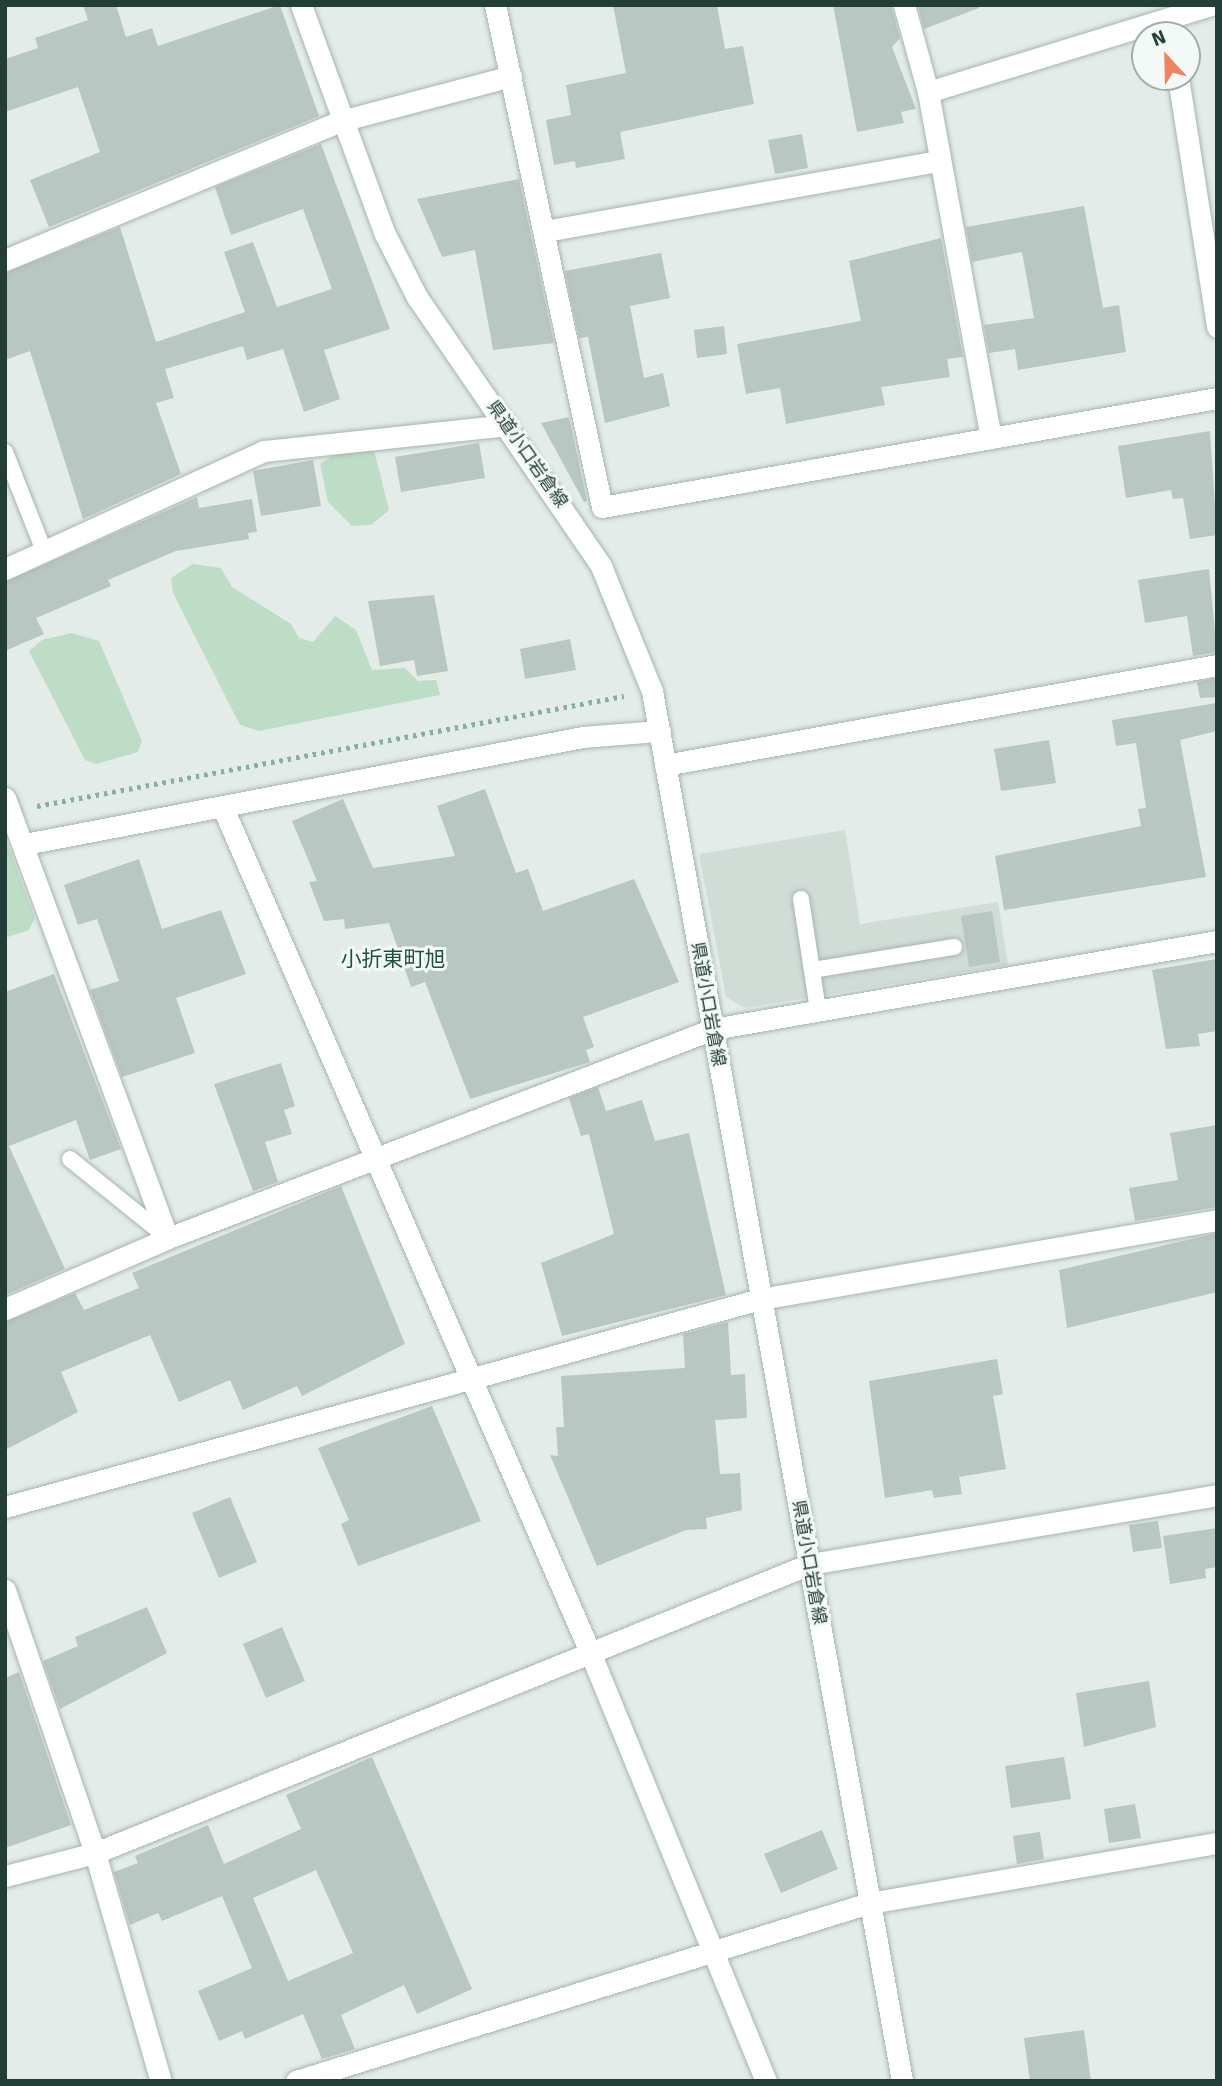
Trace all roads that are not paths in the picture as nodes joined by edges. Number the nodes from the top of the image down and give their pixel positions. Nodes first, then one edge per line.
1 (301, 5) edge
2 (495, 5) edge
3 (904, 5) edge
4 (1210, 5) edge
5 (1168, 19) edge
6 (511, 76) junction
7 (1180, 91) edge
8 (928, 92) junction
9 (341, 121) junction
10 (939, 161) junction
11 (545, 231) junction
12 (5, 260) edge
13 (1217, 327) edge
14 (1217, 398) edge
15 (507, 425) junction
16 (991, 438) junction
17 (5, 452) edge
18 (602, 507) junction
19 (577, 525) junction
20 (44, 551) junction
21 (5, 569) edge
22 (1217, 665) edge
23 (660, 731) junction
24 (665, 765) junction
25 (8, 805) edge
26 (223, 808) junction
27 (25, 844) junction
28 (801, 899) dead end
29 (1217, 941) edge
30 (954, 947) dead end
31 (812, 970) junction
32 (818, 1010) junction
33 (713, 1029) junction
34 (372, 1158) junction
35 (70, 1159) dead end
36 (1217, 1220) edge
37 (168, 1238) junction
38 (760, 1299) junction
39 (5, 1309) edge
40 (468, 1380) junction
41 (1217, 1495) edge
42 (5, 1507) edge
43 (810, 1564) junction
44 (5, 1590) edge
45 (590, 1652) junction
46 (1217, 1843) edge
47 (95, 1853) junction
48 (5, 1876) edge
49 (869, 1903) junction
50 (713, 1951) junction
51 (160, 2081) edge
52 (296, 2081) edge
53 (766, 2081) edge
54 (902, 2081) edge

1 - 9 street, 県道小口岩倉線
2 - 6 street
3 - 8 street
4 - 5 street
5 - 8 street
6 - 9 street
6 - 11 street
7 - 13 street
8 - 10 street
9 - 12 street
9 - 15 street, 県道小口岩倉線
10 - 11 street
10 - 16 street
11 - 18 street
14 - 16 street
15 - 19 street, 県道小口岩倉線
15 - 20 street
16 - 18 street
17 - 20 lane
18 - 19 street
19 - 23 street, 県道小口岩倉線
20 - 21 street
22 - 24 street
23 - 24 street, 県道小口岩倉線
23 - 26 street
24 - 33 street, 県道小口岩倉線
25 - 27 street
26 - 27 street
26 - 34 street
27 - 37 street
28 - 31 lane
29 - 32 street
30 - 31 lane
31 - 32 lane
32 - 33 street
33 - 34 street
33 - 38 street, 県道小口岩倉線
34 - 37 street
34 - 40 street
35 - 37 lane
36 - 38 street
37 - 39 street
38 - 40 street
38 - 43 street, 県道小口岩倉線
40 - 42 street
40 - 45 street
41 - 43 street
43 - 45 street
43 - 49 street, 県道小口岩倉線
44 - 47 street
45 - 47 street
45 - 50 street
46 - 49 street
47 - 48 street
47 - 51 street
49 - 50 street
49 - 54 street, 県道小口岩倉線
50 - 52 street
50 - 53 street

